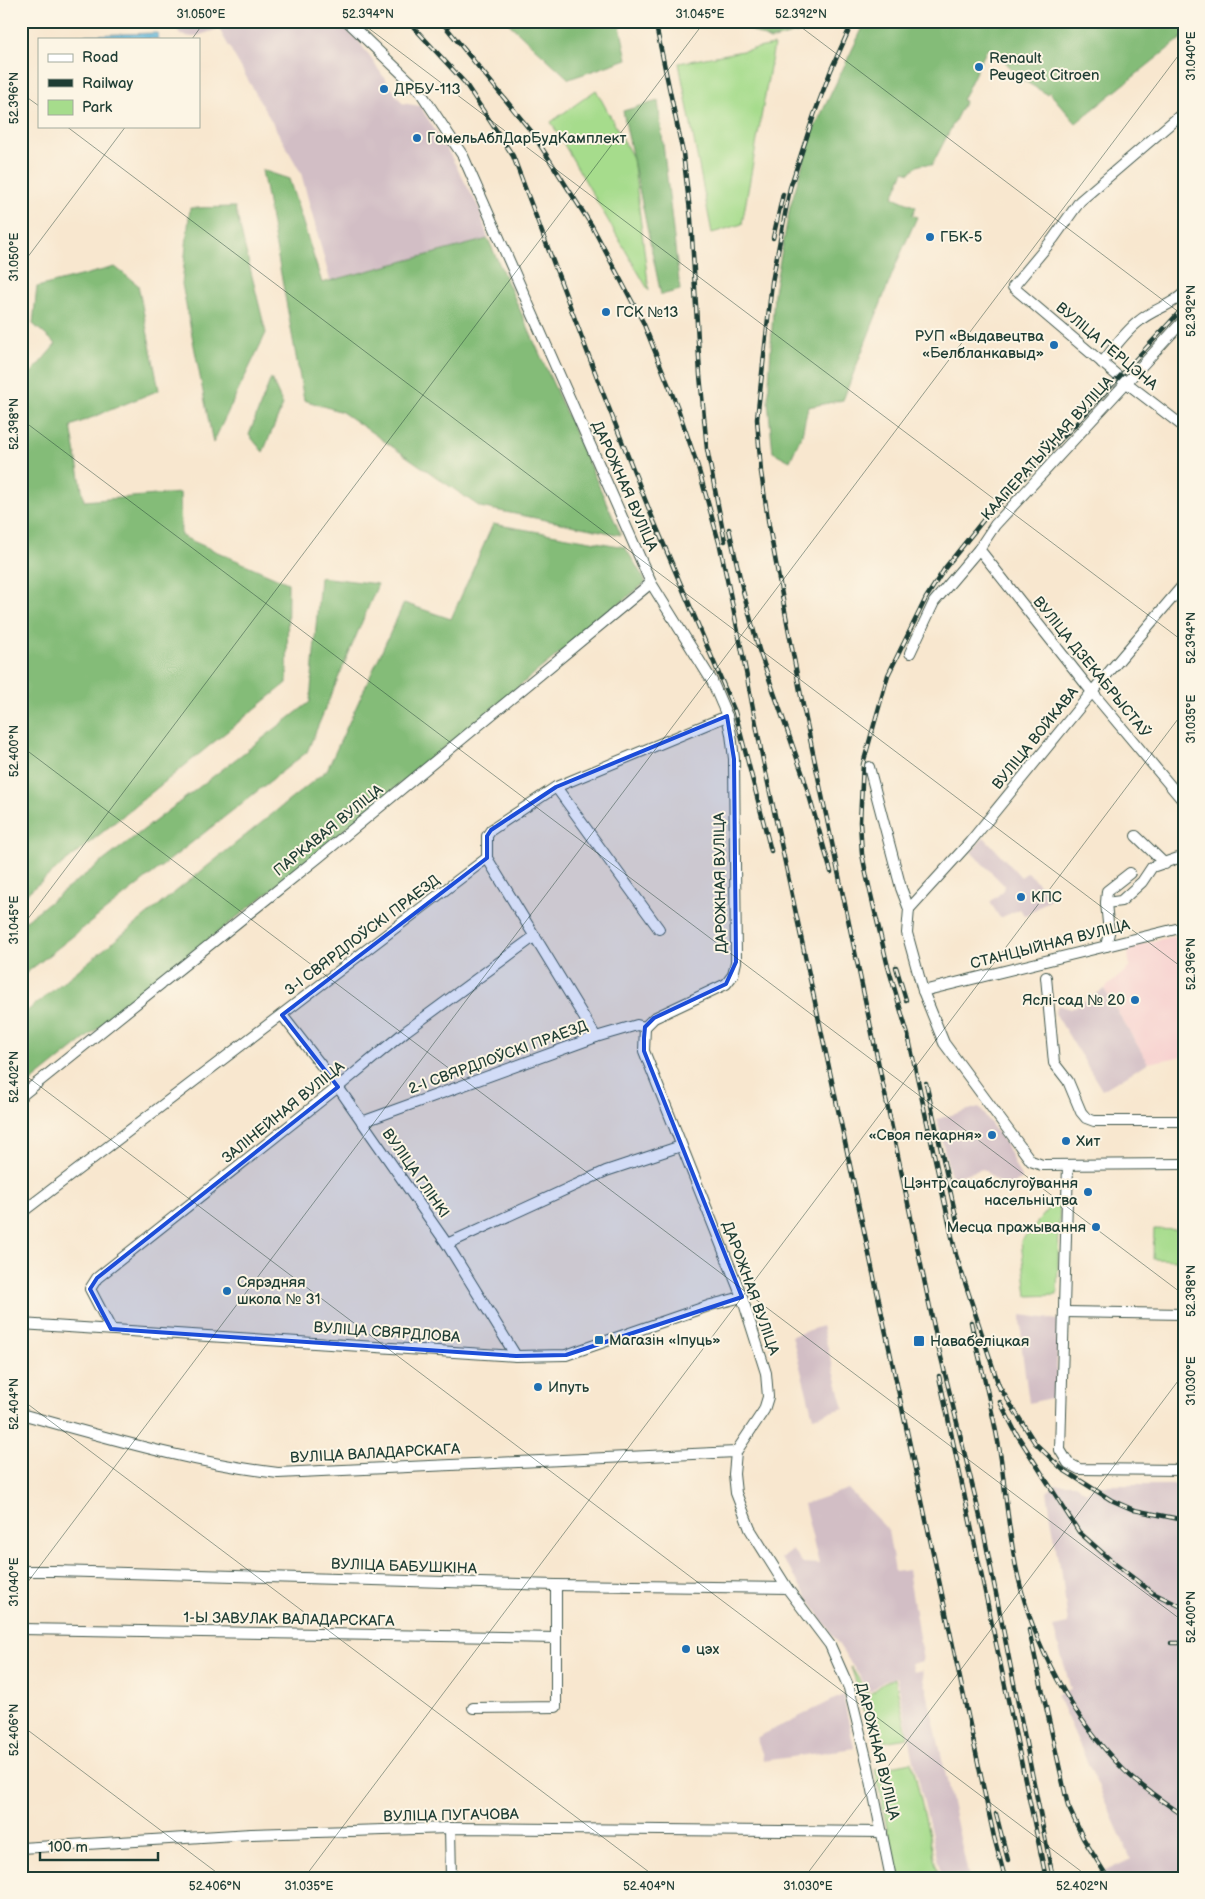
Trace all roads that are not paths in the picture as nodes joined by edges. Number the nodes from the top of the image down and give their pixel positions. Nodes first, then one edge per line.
1 (347, 21) edge
2 (1184, 112) edge
3 (1184, 292) edge
4 (1184, 320) edge
5 (1102, 363) junction
6 (1126, 383) junction
7 (1184, 427) edge
8 (979, 549) junction
9 (651, 583) junction
10 (1184, 584) edge
11 (910, 653) dead end
12 (1092, 692) junction
13 (727, 716) junction
14 (869, 767) dead end
15 (556, 787) junction
16 (1184, 802) edge
17 (1136, 836) dead end
18 (1184, 856) edge
19 (487, 858) junction
20 (1165, 864) junction
21 (1130, 873) dead end
22 (1106, 903) junction
23 (909, 909) junction
24 (1184, 927) edge
25 (659, 929) dead end
26 (535, 936) junction
27 (1106, 946) junction
28 (1046, 977) dead end
29 (923, 991) junction
30 (282, 1015) junction
31 (645, 1027) junction
32 (596, 1037) junction
33 (338, 1088) junction
34 (21, 1096) edge
35 (1184, 1121) edge
36 (362, 1122) junction
37 (681, 1146) junction
38 (1184, 1164) edge
39 (1068, 1165) junction
40 (21, 1212) edge
41 (447, 1244) junction
42 (742, 1297) junction
43 (1065, 1312) junction
44 (1184, 1314) edge
45 (21, 1324) edge
46 (111, 1329) junction
47 (516, 1356) junction
48 (21, 1414) edge
49 (736, 1452) junction
50 (1184, 1470) edge
51 (21, 1571) edge
52 (556, 1585) junction
53 (787, 1588) junction
54 (21, 1629) edge
55 (556, 1638) junction
56 (473, 1708) dead end
57 (450, 1828) junction
58 (882, 1832) junction
59 (21, 1848) edge
60 (451, 1878) edge
61 (891, 1878) edge

1 - 9 street, ДАРОЖНАЯ ВУЛІЦА
2 - 5 street, ВУЛІЦА ГЕРЦЭНА
3 - 5 street
4 - 6 street, КААПЕРАТЫЎНАЯ ВУЛІЦА
5 - 6 street, ВУЛІЦА ГЕРЦЭНА
6 - 7 street, ВУЛІЦА ГЕРЦЭНА
6 - 8 street, КААПЕРАТЫЎНАЯ ВУЛІЦА
8 - 11 street, КААПЕРАТЫЎНАЯ ВУЛІЦА
8 - 12 street, ВУЛІЦА ДЗЕКАБРЫСТАЎ
9 - 13 street, ДАРОЖНАЯ ВУЛІЦА
9 - 34 street, ПАРКАВАЯ ВУЛІЦА
10 - 12 street, ВУЛІЦА ВОЙКАВА
12 - 16 street, ВУЛІЦА ДЗЕКАБРЫСТАЎ
12 - 23 street, ВУЛІЦА ВОЙКАВА
13 - 15 street
13 - 31 street, ДАРОЖНАЯ ВУЛІЦА
14 - 23 street
15 - 19 street
15 - 25 street
17 - 20 street
18 - 20 street
19 - 26 street
19 - 30 street, 3-І СВЯРДЛОЎСКІ ПРАЕЗД
20 - 22 street
21 - 22 street
22 - 27 street
23 - 29 street
24 - 27 street, СТАНЦЫЙНАЯ ВУЛІЦА
26 - 32 street
26 - 33 street, ЗАЛІНЕЙНАЯ ВУЛІЦА
27 - 29 street, СТАНЦЫЙНАЯ ВУЛІЦА
28 - 35 street
29 - 39 street
30 - 33 street, ВУЛІЦА ГЛІНКІ
30 - 40 street, 3-І СВЯРДЛОЎСКІ ПРАЕЗД
31 - 32 street, 2-І СВЯРДЛОЎСКІ ПРАЕЗД
31 - 37 street, ДАРОЖНАЯ ВУЛІЦА
32 - 36 street, 2-І СВЯРДЛОЎСКІ ПРАЕЗД
33 - 36 street, ВУЛІЦА ГЛІНКІ
33 - 46 street, ЗАЛІНЕЙНАЯ ВУЛІЦА
36 - 41 street, ВУЛІЦА ГЛІНКІ
37 - 41 street
37 - 42 street, ДАРОЖНАЯ ВУЛІЦА
38 - 39 street
39 - 43 street
41 - 47 street, ВУЛІЦА ГЛІНКІ
42 - 47 street, ВУЛІЦА СВЯРДЛОВА
42 - 49 street, ДАРОЖНАЯ ВУЛІЦА
43 - 44 street
43 - 50 street
45 - 46 street, ВУЛІЦА СВЯРДЛОВА
46 - 47 street, ВУЛІЦА СВЯРДЛОВА
48 - 49 street, ВУЛІЦА ВАЛАДАРСКАГА
49 - 53 street, ДАРОЖНАЯ ВУЛІЦА
51 - 52 street, ВУЛІЦА БАБУШКІНА
52 - 53 street, ВУЛІЦА БАБУШКІНА
52 - 55 street
53 - 58 street, ДАРОЖНАЯ ВУЛІЦА
54 - 55 street, 1-Ы ЗАВУЛАК ВАЛАДАРСКАГА
55 - 56 street
57 - 58 street, ВУЛІЦА ПУГАЧОВА
57 - 59 street, ВУЛІЦА ПУГАЧОВА
57 - 60 street
58 - 61 street, ДАРОЖНАЯ ВУЛІЦА

